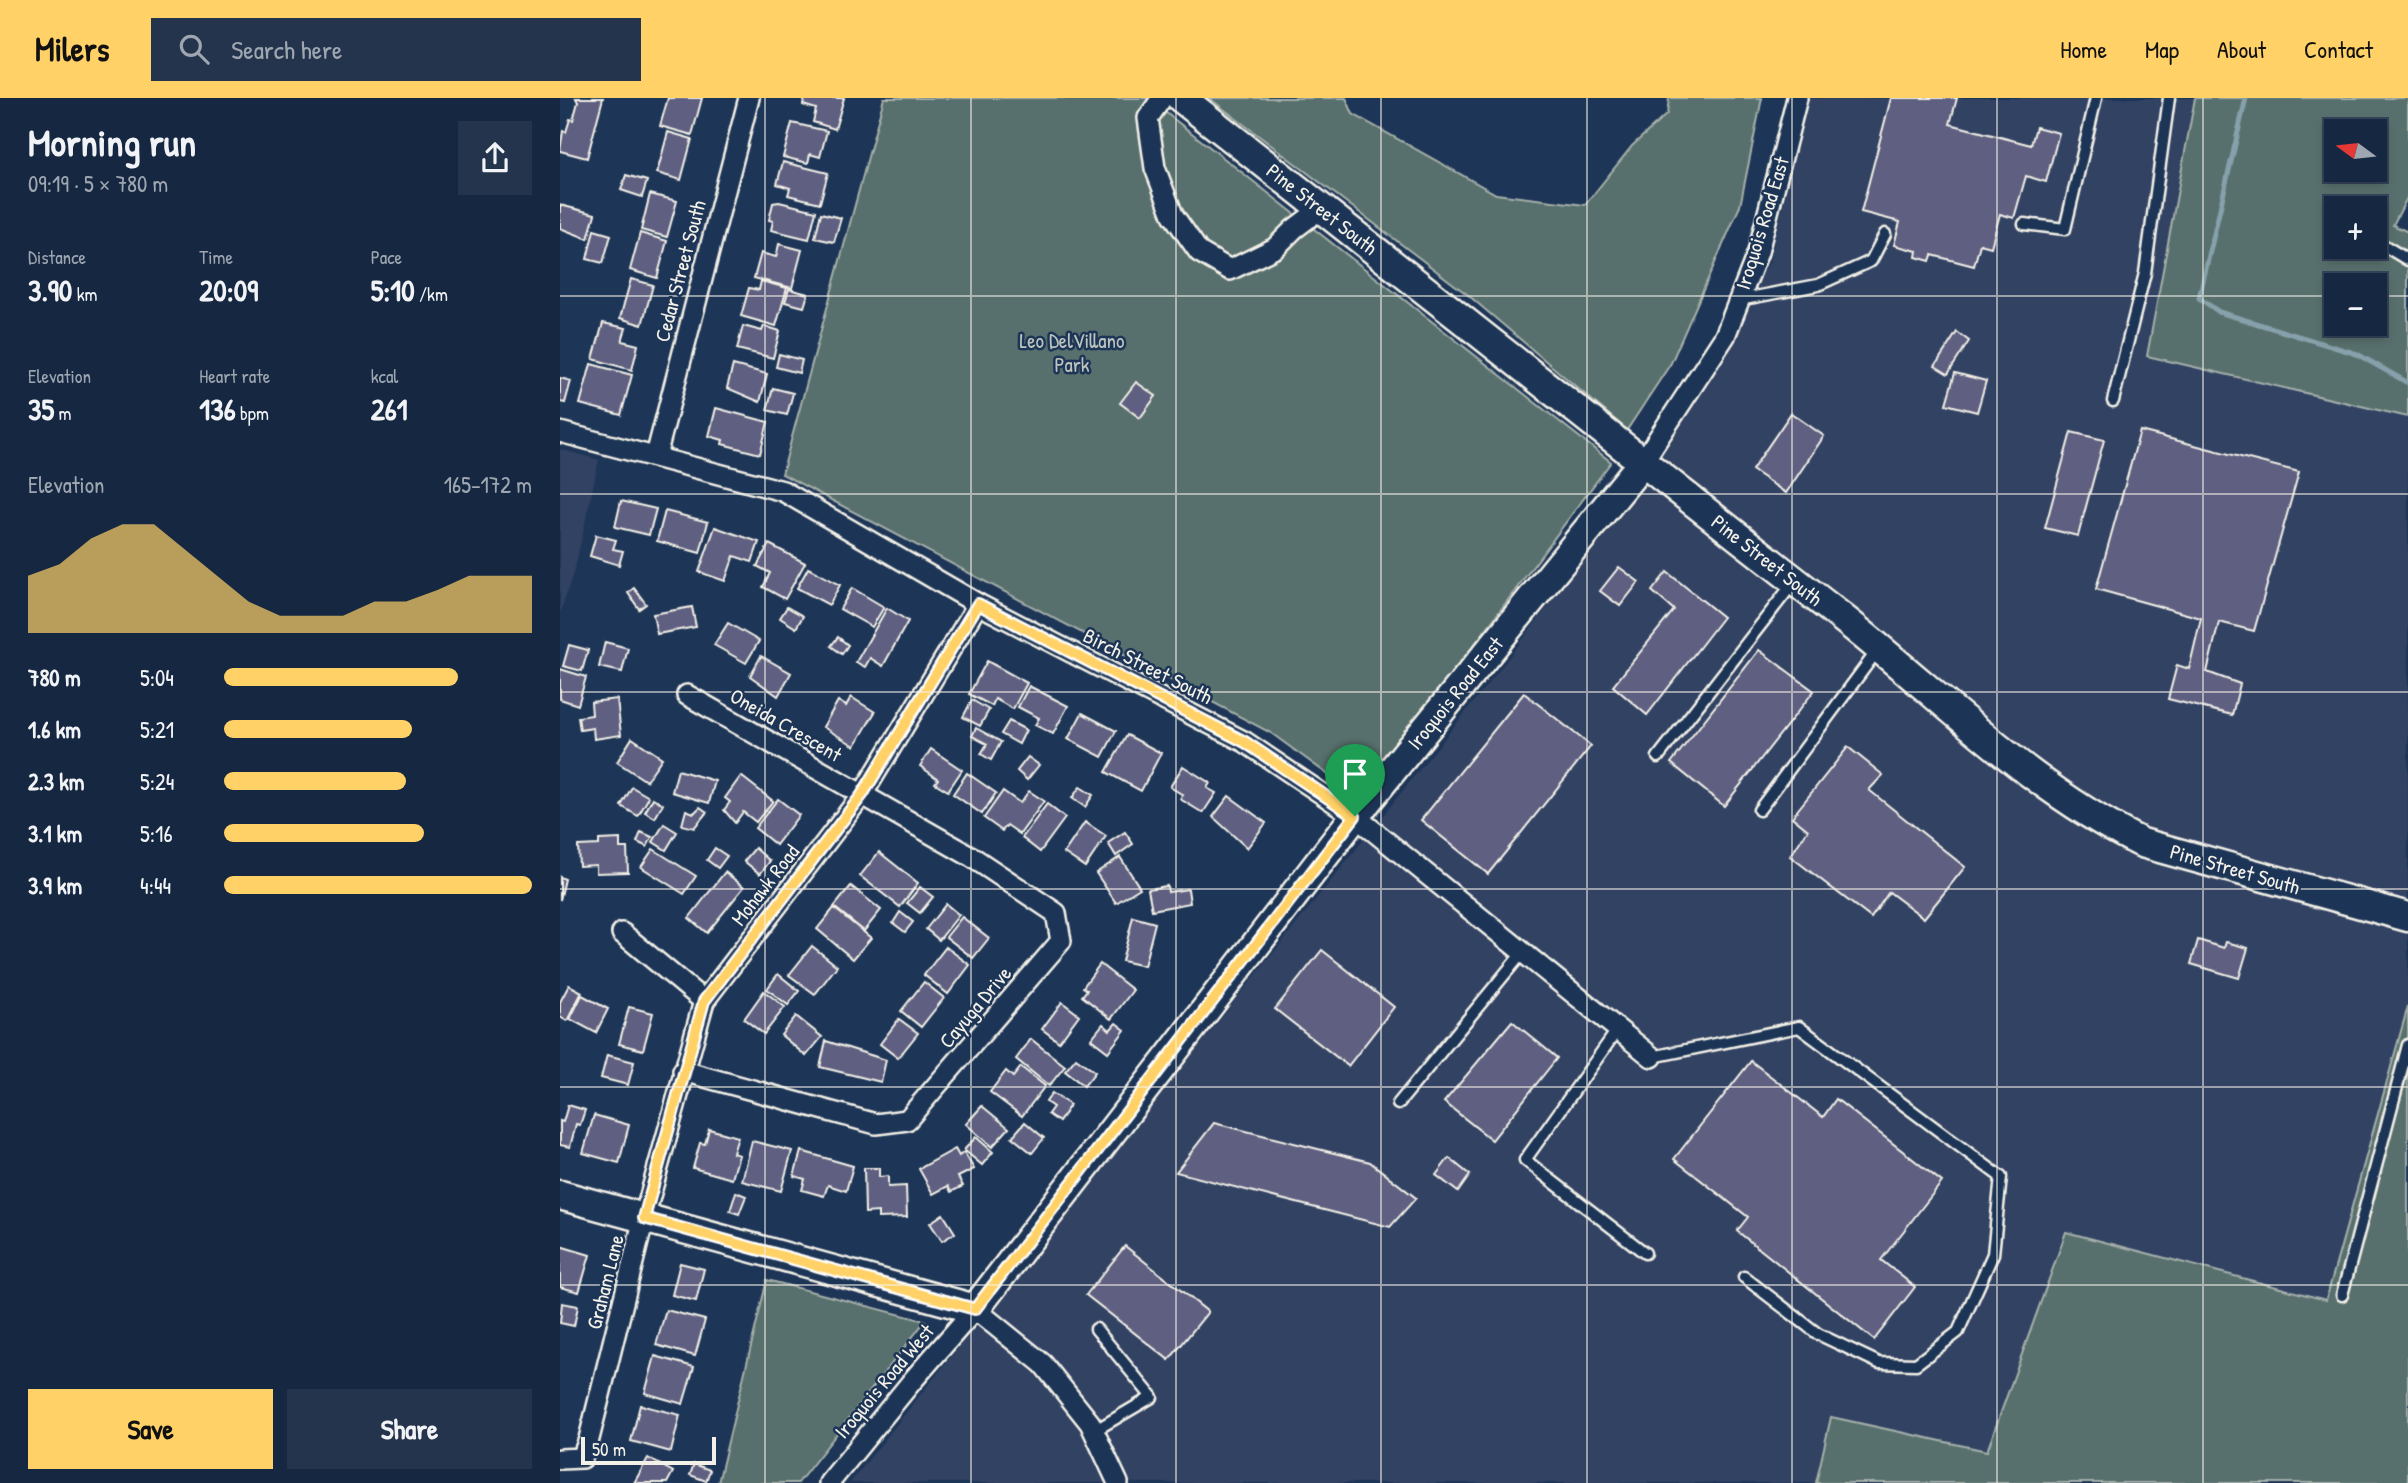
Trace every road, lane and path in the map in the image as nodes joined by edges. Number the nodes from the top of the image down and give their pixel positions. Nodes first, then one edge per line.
1 (749, 98) edge
2 (1162, 98) edge
3 (1181, 98) edge
4 (1797, 98) edge
5 (2096, 98) edge
6 (2169, 98) edge
7 (1322, 208) junction
8 (2024, 224) dead end
9 (1885, 234) dead end
10 (2387, 247) edge
11 (2408, 260) edge
12 (1739, 300) junction
13 (2113, 401) dead end
14 (560, 432) edge
15 (656, 456) junction
16 (1642, 463) junction
17 (1794, 581) junction
18 (978, 604) junction
19 (1880, 648) junction
20 (687, 695) dead end
21 (1658, 757) dead end
22 (862, 795) junction
23 (1759, 810) dead end
24 (1355, 816) junction
25 (2408, 915) edge
26 (622, 933) dead end
27 (1523, 952) junction
28 (704, 1001) junction
29 (1618, 1029) junction
30 (2408, 1045) edge
31 (1652, 1056) joint
32 (683, 1071) junction
33 (1398, 1104) dead end
34 (560, 1195) edge
35 (644, 1218) junction
36 (1645, 1253) dead end
37 (1744, 1277) dead end
38 (2342, 1295) dead end
39 (975, 1309) junction
40 (1096, 1329) dead end
41 (1094, 1431) junction
42 (560, 1460) edge
43 (830, 1483) edge
44 (1118, 1483) edge

1 - 15 street, Cedar Street South
2 - 7 street
3 - 7 street, Pine Street South
4 - 12 street, Iroquois Road East
5 - 8 lane
6 - 13 lane
7 - 16 street, Pine Street South
9 - 12 lane
10 - 11 lane
12 - 16 street, Iroquois Road East
14 - 15 street, Birch Street South
15 - 18 street, Birch Street South
16 - 17 street, Pine Street South
16 - 24 street, Iroquois Road East
17 - 19 street, Pine Street South
17 - 21 lane
18 - 22 street, Mohawk Road
18 - 24 street, Birch Street South
19 - 23 lane
19 - 25 street, Pine Street South
20 - 22 street, Oneida Crescent
22 - 28 street, Mohawk Road
22 - 32 street, Cayuga Drive
24 - 27 street, Birch Street South
24 - 39 street, Iroquois Road East
26 - 28 street
27 - 29 street, Birch Street South
27 - 33 lane
28 - 32 street, Mohawk Road
29 - 31 street, Birch Street South
29 - 36 lane
30 - 38 lane
31 - 37 lane
32 - 35 street, Mohawk Road
34 - 35 street
35 - 39 street
35 - 42 street, Graham Lane
39 - 41 street
39 - 43 street, Iroquois Road West
40 - 41 lane
41 - 44 street

